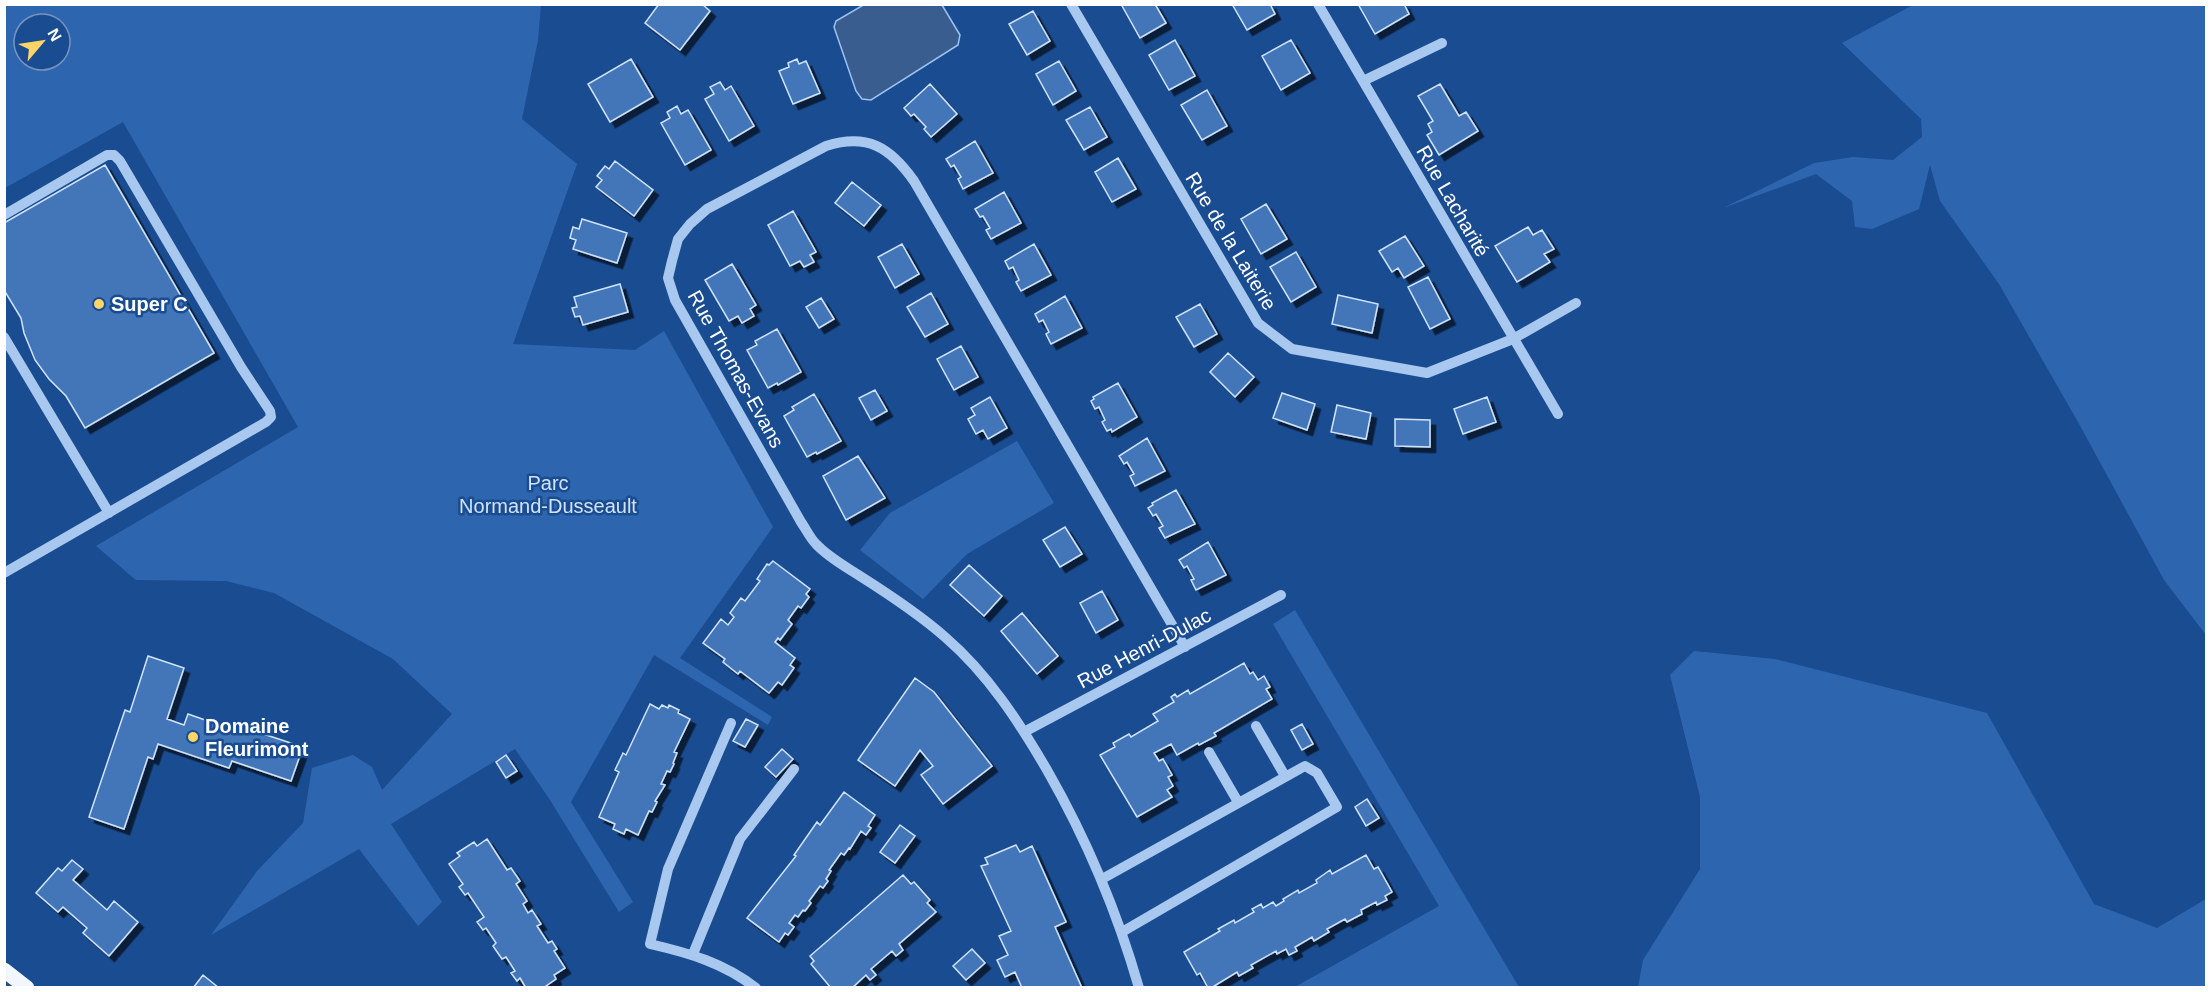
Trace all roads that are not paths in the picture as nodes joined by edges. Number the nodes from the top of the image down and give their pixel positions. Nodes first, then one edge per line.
1 (1071, 4) edge
2 (1318, 4) edge
3 (1442, 43) dead end
4 (1363, 81) junction
5 (4, 215) edge
6 (1576, 303) dead end
7 (4, 337) edge
8 (1513, 339) junction
9 (1558, 414) dead end
10 (109, 513) junction
11 (4, 573) edge
12 (1281, 596) dead end
13 (1185, 647) junction
14 (730, 723) dead end
15 (1256, 726) dead end
16 (1024, 732) junction
17 (1209, 752) dead end
18 (794, 769) dead end
19 (1285, 776) junction
20 (1238, 802) junction
21 (1102, 879) junction
22 (1122, 932) junction
23 (693, 954) junction
24 (4, 970) edge
25 (27, 987) edge
26 (756, 987) edge
27 (1139, 987) edge

1 - 8 street, Rue de la Laiterie
2 - 4 street, Rue Lacharité
3 - 4 street
4 - 8 street, Rue Lacharité
5 - 10 street
6 - 8 street, Rue de la Laiterie
7 - 10 street
8 - 9 street, Rue Lacharité
10 - 11 street
12 - 13 street, Rue Henri-Dulac
13 - 16 street, Rue Henri-Dulac
13 - 16 street, Rue Thomas-Evans
14 - 23 street
15 - 19 street
16 - 21 street, Rue Thomas-Evans
17 - 20 street
18 - 23 street
19 - 20 street
19 - 22 street
20 - 21 street
21 - 22 street, Rue Thomas-Evans
22 - 27 street, Rue Thomas-Evans
23 - 26 street
24 - 25 main road

